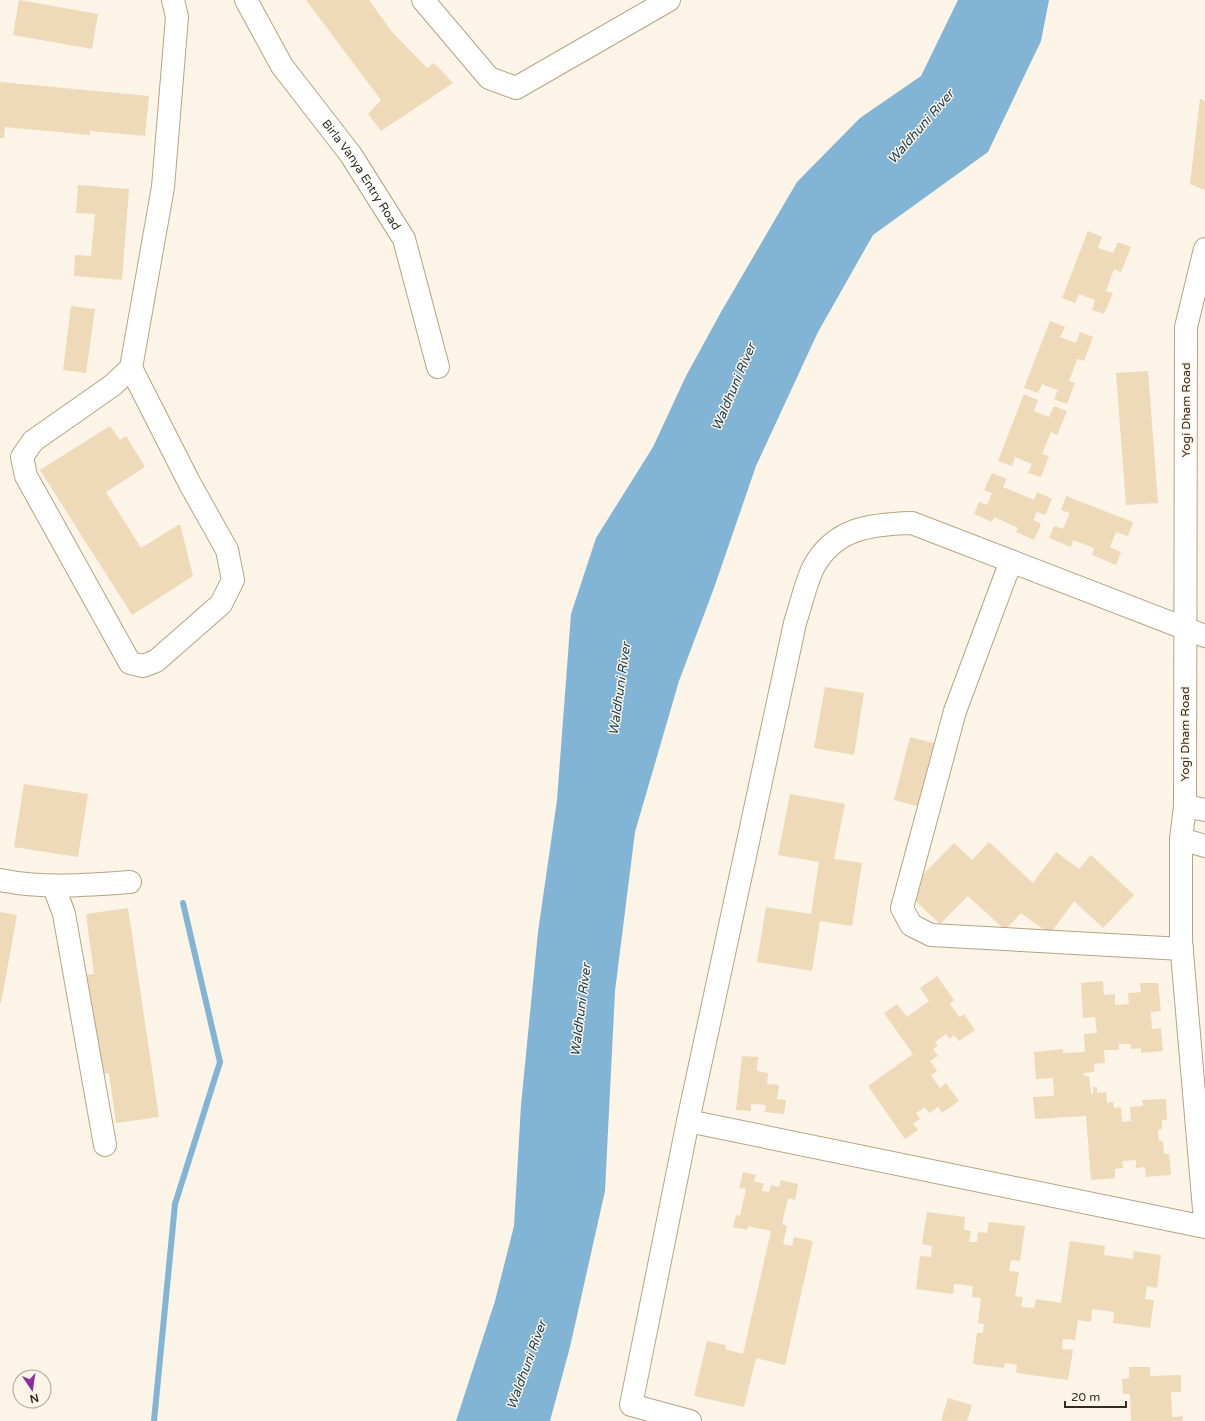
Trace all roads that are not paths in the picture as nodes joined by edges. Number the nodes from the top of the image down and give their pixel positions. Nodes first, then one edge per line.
1 (173, 0) edge
2 (246, 0) edge
3 (423, 0) edge
4 (669, 0) edge
5 (1205, 249) edge
6 (438, 367) dead end
7 (131, 368) junction
8 (1011, 561) junction
9 (1195, 632) edge
10 (1195, 808) edge
11 (1181, 839) junction
12 (1205, 846) edge
13 (0, 880) edge
14 (130, 882) dead end
15 (54, 887) junction
16 (1182, 949) junction
17 (688, 1121) junction
18 (105, 1145) dead end
19 (1205, 1221) edge
20 (1205, 1227) edge
21 (690, 1421) edge

1 - 7 street
2 - 6 street, Birla Vanya Entry Road
3 - 4 street
5 - 9 street, Yogi Dham Road
7 - 7 street
8 - 9 street
8 - 16 street
8 - 17 street
9 - 10 street, Yogi Dham Road
10 - 11 street, Yogi Dham Road
11 - 12 street
11 - 16 street, Yogi Dham Road
13 - 15 street
14 - 15 street
15 - 18 street
16 - 19 street, Yogi Dham Road
17 - 20 street
17 - 21 street

